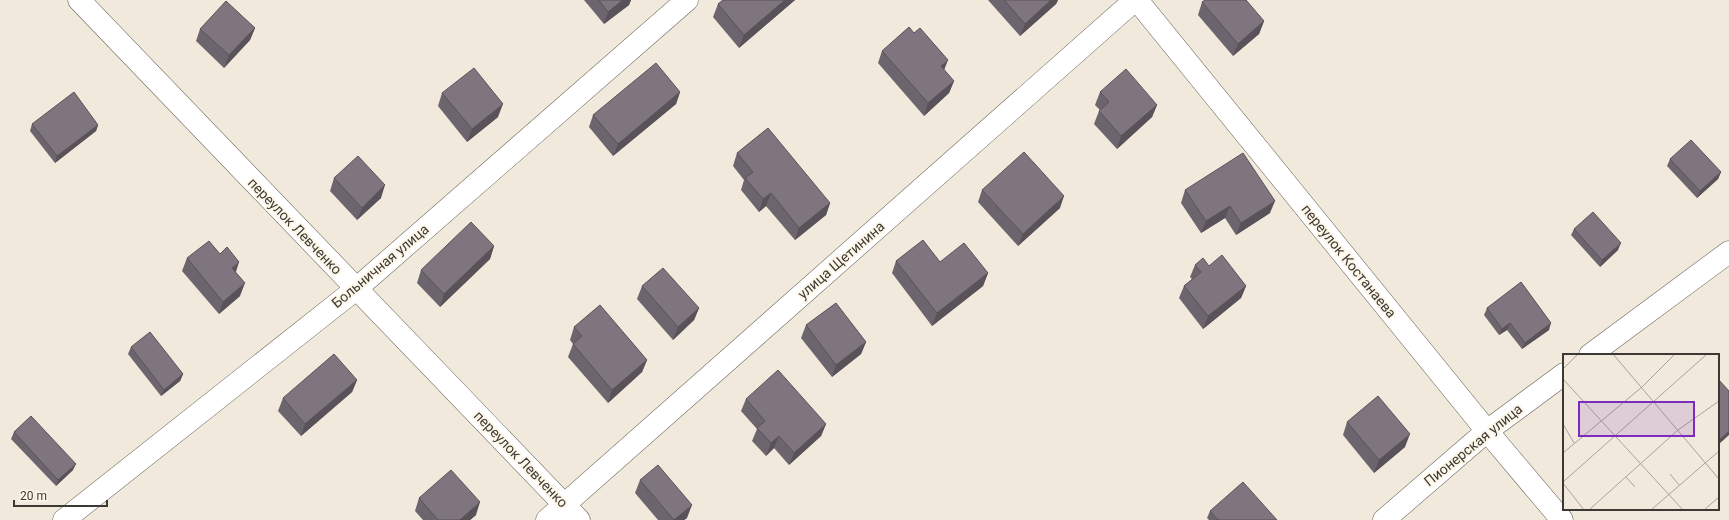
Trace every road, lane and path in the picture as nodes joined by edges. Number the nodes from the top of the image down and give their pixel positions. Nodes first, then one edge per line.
1 (79, 0) edge
2 (687, 0) edge
3 (1136, 0) edge
4 (1729, 252) edge
5 (356, 289) junction
6 (1591, 354) edge
7 (1563, 375) edge
8 (1487, 431) junction
9 (565, 504) junction
10 (64, 520) edge
11 (547, 520) edge
12 (579, 520) edge
13 (1384, 520) edge
14 (1562, 520) edge

1 - 5 street, переулок Левченко
2 - 5 street, Больничная улица
3 - 8 street, переулок Костанаева
3 - 9 street, улица Щетинина
4 - 6 street
5 - 9 street, переулок Левченко
5 - 10 street, Больничная улица
7 - 8 street, Пионерская улица
8 - 13 street, Пионерская улица
8 - 14 street, переулок Костанаева
9 - 11 street, улица Щетинина
9 - 12 street, переулок Левченко

